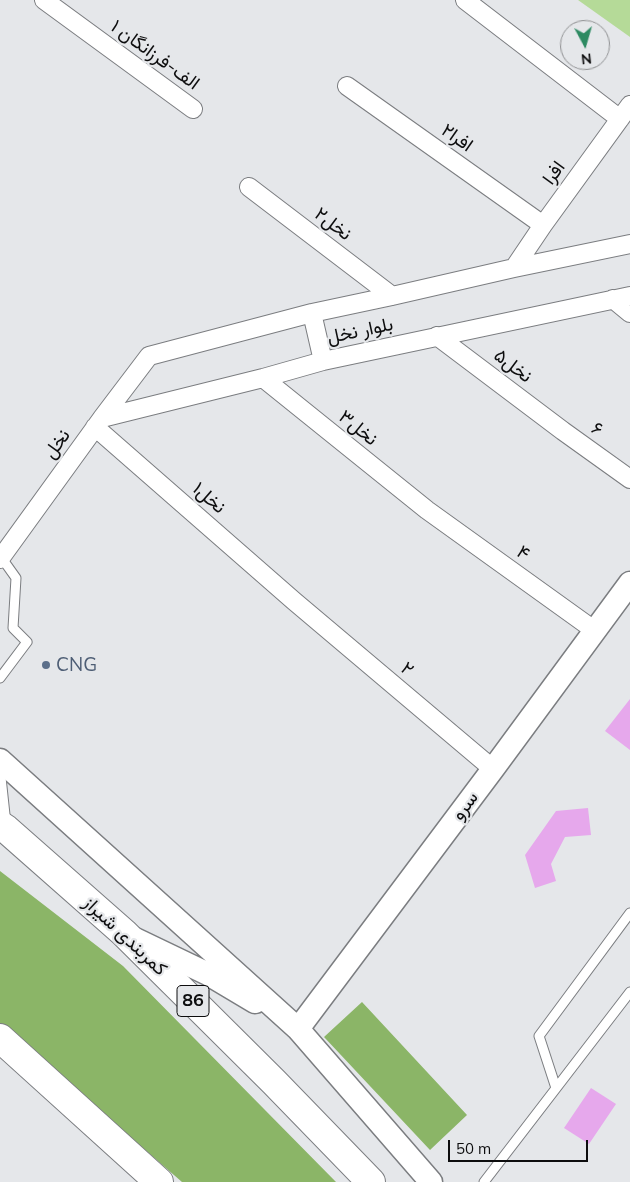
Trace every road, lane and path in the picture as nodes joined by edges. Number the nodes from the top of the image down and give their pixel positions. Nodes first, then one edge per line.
1 (44, 0) edge
2 (466, 0) edge
3 (346, 86) dead end
4 (193, 109) dead end
5 (625, 112) edge
6 (249, 187) dead end
7 (543, 225) junction
8 (630, 244) edge
9 (514, 268) junction
10 (392, 296) junction
11 (622, 297) edge
12 (312, 313) junction
13 (630, 313) edge
14 (437, 336) junction
15 (149, 356) joint
16 (323, 361) junction
17 (263, 378) junction
18 (98, 423) junction
19 (563, 431) joint
20 (630, 479) edge
21 (427, 510) joint
22 (0, 558) edge
23 (630, 583) edge
24 (294, 601) joint
25 (594, 630) junction
26 (0, 678) edge
27 (0, 760) edge
28 (0, 768) edge
29 (493, 769) junction
30 (2, 824) edge
31 (630, 912) edge
32 (124, 933) junction
33 (630, 992) edge
34 (298, 1029) junction
35 (0, 1038) edge
36 (556, 1088) junction
37 (159, 1182) edge
38 (371, 1182) edge
39 (431, 1182) edge
40 (484, 1182) edge

1 - 4 street, ۱ الف-فرزانگان
2 - 5 street
3 - 7 street, ۲افرا
5 - 7 street, افرا
6 - 10 street, نخل۲
7 - 9 street, افرا
8 - 9 street, بلوار نخل
9 - 10 street, بلوار نخل
10 - 12 street, بلوار نخل
11 - 13 street
11 - 14 street, بلوار نخل
12 - 15 street, بلوار نخل
12 - 16 street
14 - 16 street, بلوار نخل
14 - 19 street, نخل۵
15 - 18 street, نخل
16 - 17 street, بلوار نخل
17 - 18 street, بلوار نخل
17 - 21 street, نخل۳
18 - 22 street, نخل
18 - 24 street, نخل۱
19 - 20 street, ۶
21 - 25 street, ۴
22 - 26 lane
23 - 25 street, سرو
24 - 29 street, ۲
25 - 29 street, سرو
27 - 34 street
28 - 30 lane
29 - 34 street, سرو
30 - 32 highway, کمربندی شیراز / 86
31 - 36 lane
32 - 34 street
32 - 38 highway, کمربندی شیراز / 86
33 - 36 lane
34 - 39 street
35 - 37 highway
36 - 40 lane

